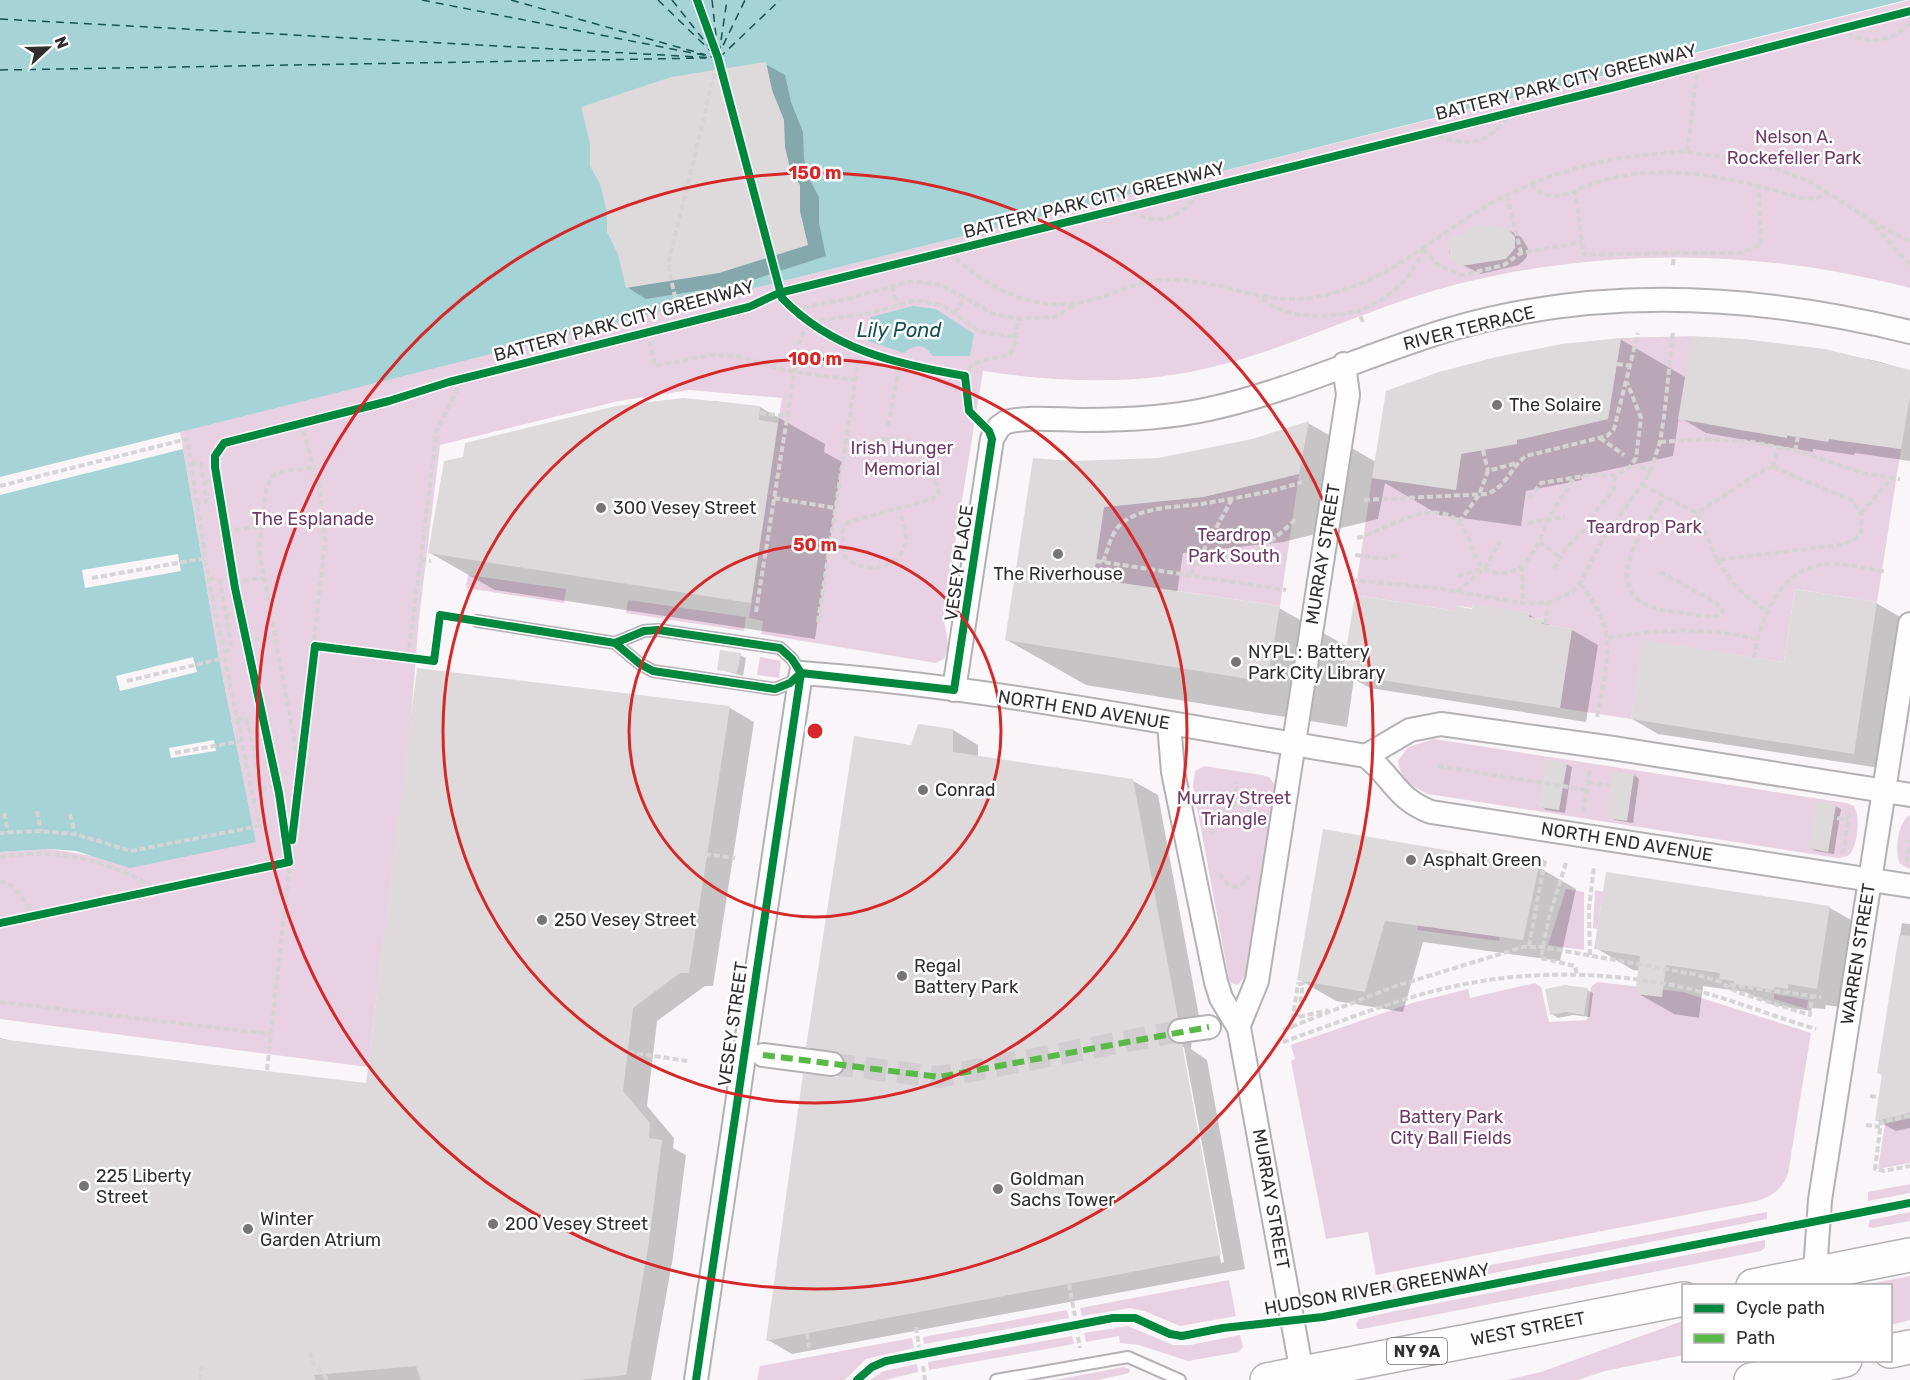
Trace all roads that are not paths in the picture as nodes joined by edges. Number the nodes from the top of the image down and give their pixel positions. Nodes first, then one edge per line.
1 (1910, 332) edge
2 (1344, 364) junction
3 (1037, 420) joint
4 (477, 621) dead end
5 (1910, 624) edge
6 (615, 643) junction
7 (801, 673) junction
8 (954, 690) junction
9 (1169, 723) junction
10 (1294, 745) junction
11 (1365, 756) junction
12 (1885, 790) junction
13 (1910, 795) edge
14 (1908, 877) edge
15 (1870, 880) junction
16 (1239, 1025) junction
17 (1209, 1027) dead end
18 (1180, 1031) tunnel mouth
19 (763, 1055) dead end
20 (832, 1064) tunnel mouth
21 (1910, 1255) edge
22 (1814, 1279) edge
23 (1770, 1284) edge
24 (1682, 1299) edge
25 (1910, 1347) edge
26 (1892, 1351) edge
27 (1837, 1362) edge
28 (1810, 1369) edge
29 (1302, 1373) junction
30 (696, 1380) edge
31 (996, 1380) edge
32 (1180, 1380) edge
33 (1267, 1380) edge
34 (1751, 1380) edge

1 - 2 street, RIVER TERRACE
2 - 3 street, RIVER TERRACE
2 - 10 street, MURRAY STREET
3 - 8 street, VESEY PLACE
4 - 6 lane
5 - 12 street, WARREN STREET
6 - 7 lane
6 - 7 lane
7 - 8 street, NORTH END AVENUE
7 - 30 street, VESEY STREET
8 - 9 street, NORTH END AVENUE
9 - 10 street, NORTH END AVENUE
9 - 16 street, MURRAY STREET
10 - 11 street, NORTH END AVENUE
10 - 16 street, MURRAY STREET
11 - 12 street
11 - 15 street, NORTH END AVENUE
12 - 13 street
12 - 15 street, WARREN STREET
14 - 15 street, NORTH END AVENUE
15 - 22 street, WARREN STREET
16 - 29 street, MURRAY STREET
17 - 18 street
19 - 20 street
21 - 22 highway
22 - 23 highway
24 - 29 highway, WEST STREET / NY 9A
25 - 26 highway
27 - 28 highway
28 - 34 highway
29 - 33 highway, WEST STREET / NY 9A
31 - 32 lane

